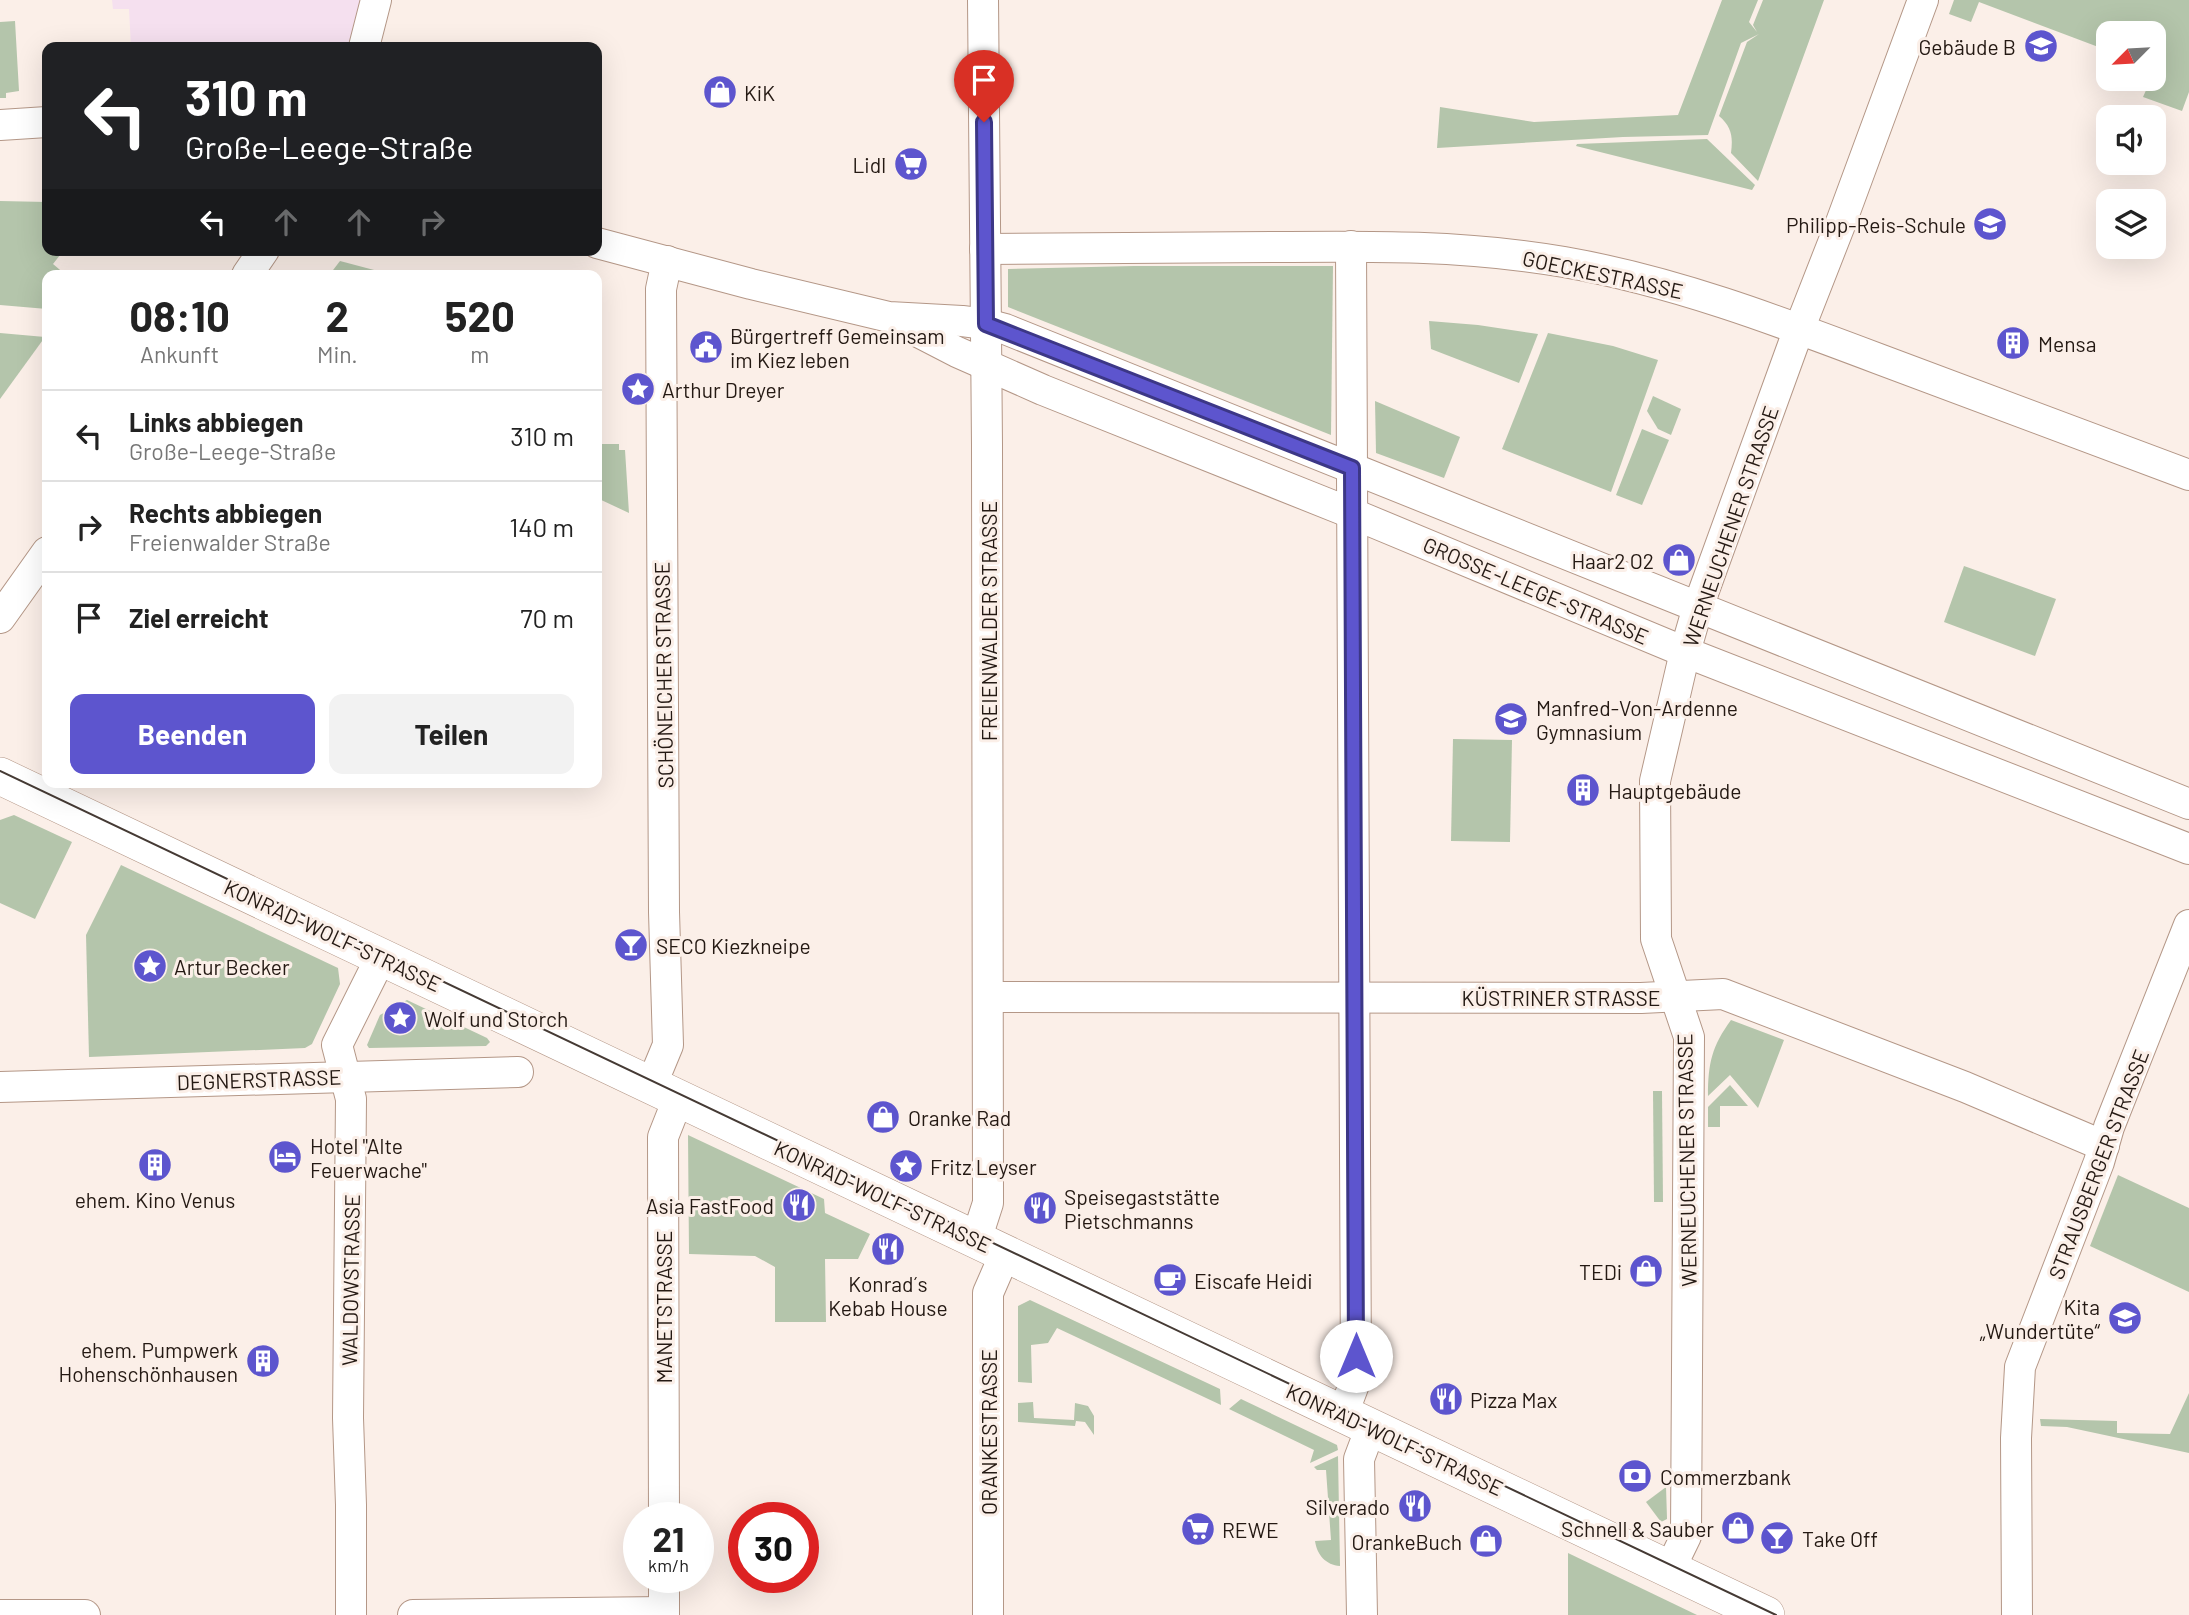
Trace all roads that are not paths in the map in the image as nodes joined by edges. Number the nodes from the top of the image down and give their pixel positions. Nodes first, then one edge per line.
1 (376, 0) edge
2 (983, 0) edge
3 (1923, 0) edge
4 (365, 42) edge
5 (42, 122) edge
6 (0, 125) edge
7 (602, 244) edge
8 (1351, 246) junction
9 (985, 249) junction
10 (667, 261) junction
11 (889, 317) junction
12 (986, 324) junction
13 (1799, 329) junction
14 (986, 364) junction
15 (1352, 468) junction
16 (2189, 475) edge
17 (1351, 513) junction
18 (42, 559) edge
19 (1698, 607) junction
20 (0, 618) edge
21 (1685, 652) junction
22 (0, 776) edge
23 (2189, 804) edge
24 (2189, 849) edge
25 (2189, 925) edge
26 (381, 957) junction
27 (1675, 996) junction
28 (989, 997) junction
29 (1355, 997) junction
30 (518, 1072) dead end
31 (345, 1076) junction
32 (0, 1087) edge
33 (665, 1092) junction
34 (2104, 1146) junction
35 (990, 1247) junction
36 (1357, 1421) junction
37 (664, 1502) edge
38 (1670, 1569) junction
39 (664, 1593) edge
40 (664, 1614) edge
41 (0, 1615) edge
42 (85, 1615) edge
43 (351, 1615) edge
44 (413, 1615) edge
45 (988, 1615) edge
46 (1362, 1615) edge
47 (1766, 1615) edge
48 (2017, 1615) edge

1 - 4 street
2 - 9 street, FREIENWALDER STRASSE
3 - 13 street, WERNEUCHENER STRASSE
5 - 6 street
7 - 10 street, GROSSE-LEEGE-STRASSE
8 - 9 street, GOECKESTRASSE
8 - 13 street, GOECKESTRASSE
8 - 15 street
9 - 12 street, FREIENWALDER STRASSE
10 - 11 street, GROSSE-LEEGE-STRASSE
10 - 33 street, SCHÖNEICHER STRASSE
11 - 12 street, GROSSE-LEEGE-STRASSE
11 - 14 street, GROSSE-LEEGE-STRASSE
12 - 14 street, FREIENWALDER STRASSE
12 - 15 street, GROSSE-LEEGE-STRASSE
13 - 16 street, GOECKESTRASSE
13 - 19 street, WERNEUCHENER STRASSE
14 - 17 street, GROSSE-LEEGE-STRASSE
14 - 28 street, FREIENWALDER STRASSE
15 - 17 street
15 - 19 street, GROSSE-LEEGE-STRASSE
17 - 21 street, GROSSE-LEEGE-STRASSE
17 - 29 street
18 - 20 street
19 - 21 street, WERNEUCHENER STRASSE
19 - 23 street, GROSSE-LEEGE-STRASSE
21 - 24 street, GROSSE-LEEGE-STRASSE
21 - 27 street, WERNEUCHENER STRASSE
22 - 26 main road, KONRAD-WOLF-STRASSE
25 - 34 street, STRAUSBERGER STRASSE
26 - 31 street, WALDOWSTRASSE
26 - 33 main road, KONRAD-WOLF-STRASSE
27 - 29 street, KÜSTRINER STRASSE
27 - 34 street, KÜSTRINER STRASSE
27 - 38 street, WERNEUCHENER STRASSE
28 - 29 street, KÜSTRINER STRASSE
28 - 35 street, FREIENWALDER STRASSE
29 - 36 street
30 - 31 street, DEGNERSTRASSE
31 - 32 street, DEGNERSTRASSE
31 - 43 street, WALDOWSTRASSE
33 - 35 main road, KONRAD-WOLF-STRASSE
33 - 37 street, MANETSTRASSE
34 - 48 street, STRAUSBERGER STRASSE
35 - 36 main road, KONRAD-WOLF-STRASSE
35 - 45 street, ORANKESTRASSE
36 - 38 main road, KONRAD-WOLF-STRASSE
36 - 46 street
38 - 47 main road, KONRAD-WOLF-STRASSE
39 - 40 street
40 - 44 street
41 - 42 street

